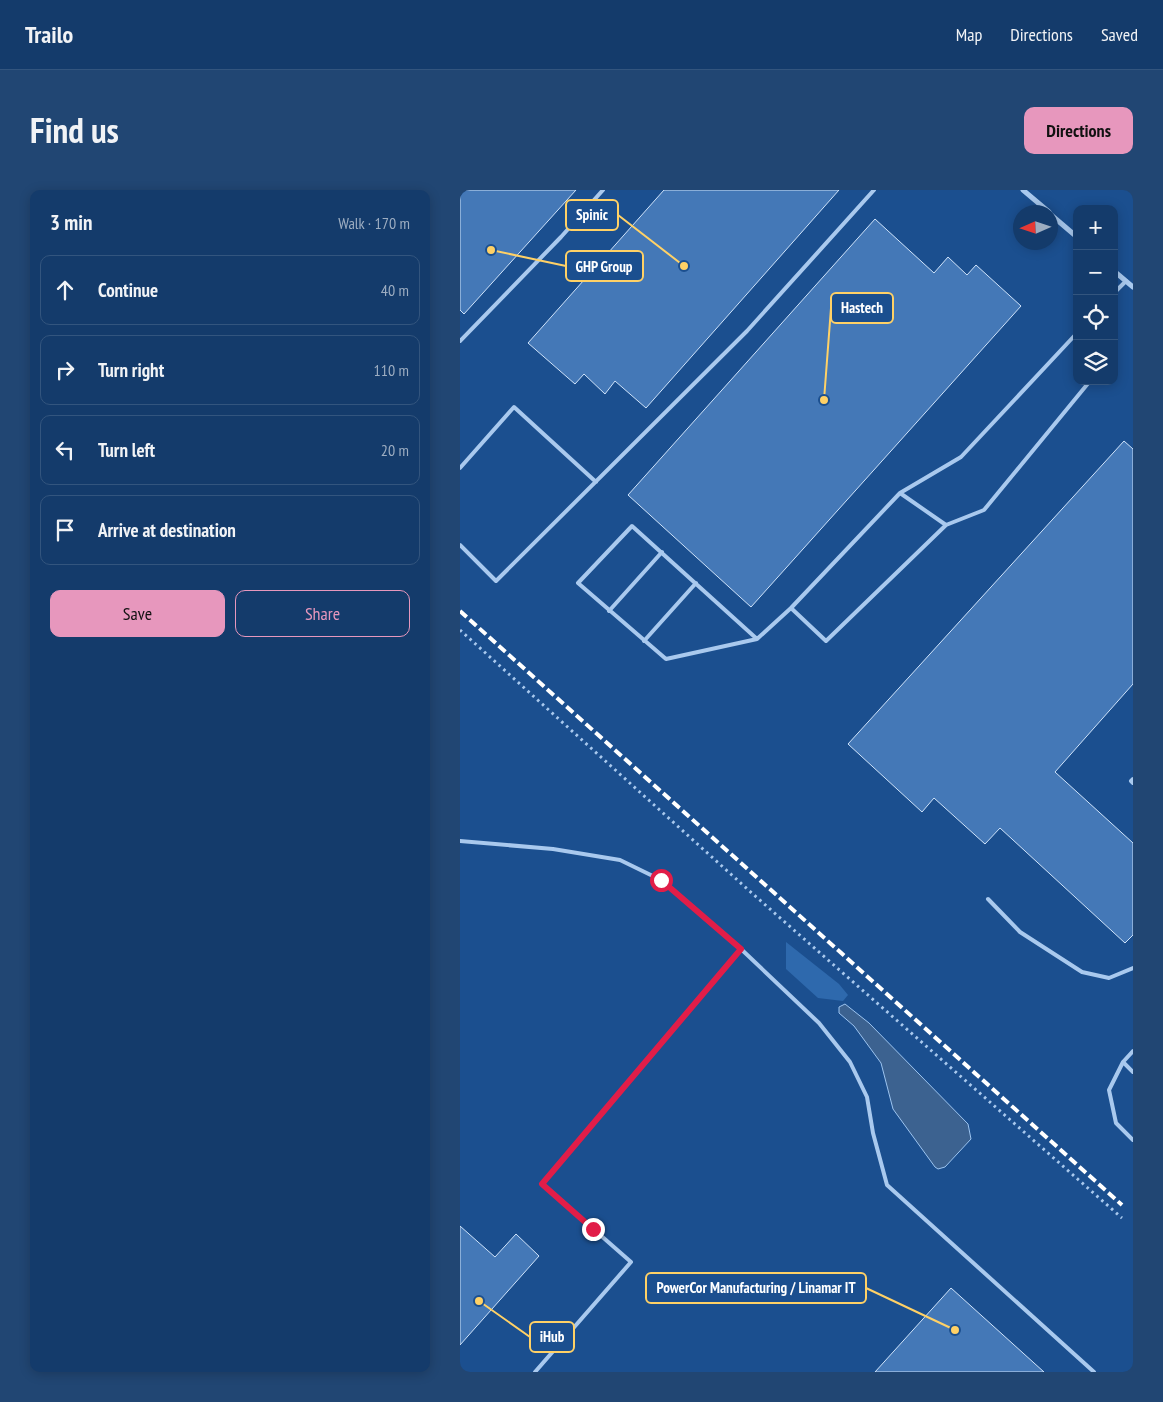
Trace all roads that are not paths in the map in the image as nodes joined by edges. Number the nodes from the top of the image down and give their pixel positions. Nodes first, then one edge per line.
1 (603, 190) edge
2 (874, 190) edge
3 (1024, 190) edge
4 (1041, 205) edge
5 (1058, 220) edge
6 (1073, 233) edge
7 (1118, 274) edge
8 (1126, 281) junction
9 (1133, 287) edge
10 (1118, 289) edge
11 (1073, 337) edge
12 (460, 341) edge
13 (1087, 385) edge
14 (460, 468) edge
15 (596, 482) junction
16 (900, 493) junction
17 (946, 525) junction
18 (460, 545) edge
19 (662, 552) junction
20 (696, 583) junction
21 (791, 608) junction
22 (609, 611) junction
23 (757, 639) junction
24 (644, 640) junction
25 (1133, 779) edge
26 (1133, 783) edge
27 (460, 841) edge
28 (988, 899) dead end
29 (741, 949) junction
30 (1133, 968) edge
31 (1133, 1050) edge
32 (1123, 1062) junction
33 (1133, 1072) edge
34 (1133, 1140) edge
35 (535, 1372) edge
36 (1094, 1372) edge

1 - 12 lane
2 - 15 lane
3 - 4 street
5 - 6 street
7 - 8 street
8 - 9 street
8 - 10 lane
11 - 16 lane
13 - 17 lane
14 - 15 lane
15 - 18 lane
16 - 17 lane
16 - 21 lane
17 - 21 lane
19 - 20 lane
19 - 22 lane
19 - 22 lane
20 - 23 lane
20 - 24 lane
21 - 23 lane
22 - 24 lane
23 - 24 lane
25 - 26 lane
27 - 29 lane
28 - 30 lane
29 - 35 lane
29 - 36 lane
31 - 32 lane
32 - 33 lane
32 - 34 lane

